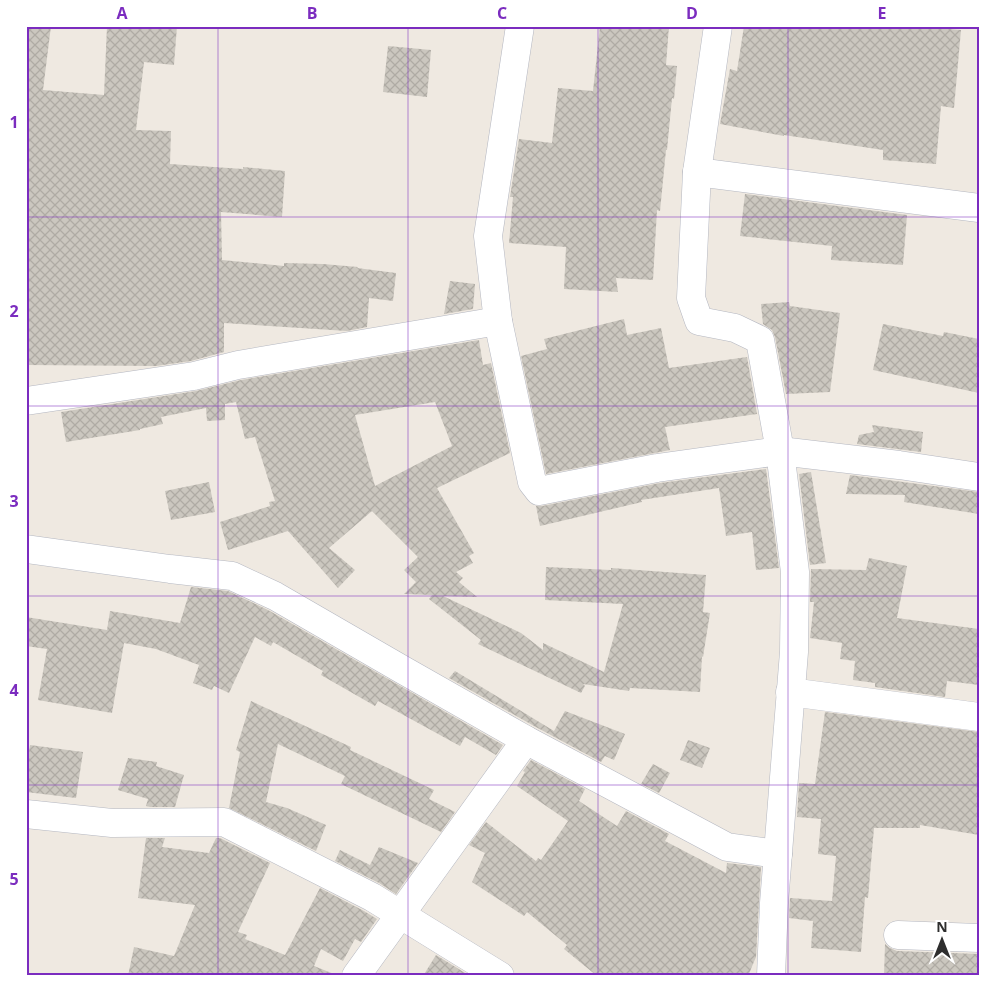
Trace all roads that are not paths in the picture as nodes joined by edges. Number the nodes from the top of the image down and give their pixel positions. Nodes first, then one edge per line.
1 (520, 26) edge
2 (718, 26) edge
3 (697, 172) junction
4 (979, 208) edge
5 (498, 321) junction
6 (26, 401) edge
7 (780, 451) junction
8 (979, 477) edge
9 (26, 549) edge
10 (790, 692) junction
11 (979, 717) edge
12 (526, 740) junction
13 (26, 814) edge
14 (778, 854) junction
15 (400, 914) junction
16 (898, 935) dead end
17 (979, 938) edge
18 (356, 976) edge
19 (500, 976) edge
20 (771, 976) edge

1 - 5 street
2 - 3 street
3 - 4 street
3 - 7 street
5 - 6 street
5 - 7 street
7 - 8 street
7 - 10 street
9 - 12 street
10 - 11 street
10 - 14 street
12 - 14 street
12 - 15 street
13 - 15 street
14 - 20 street
15 - 18 street
15 - 19 street
16 - 17 street

